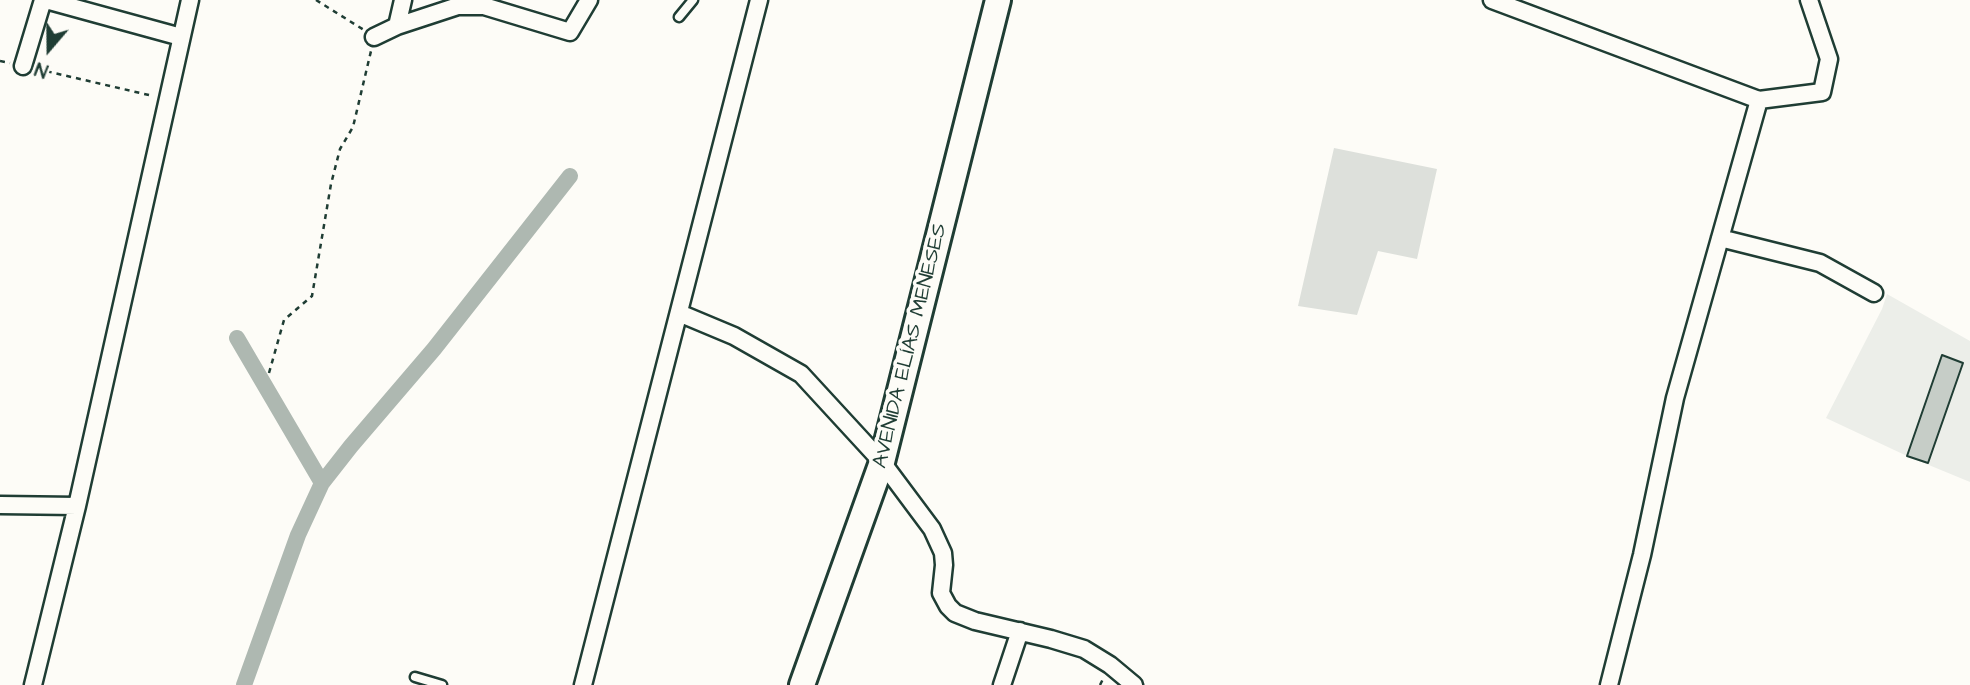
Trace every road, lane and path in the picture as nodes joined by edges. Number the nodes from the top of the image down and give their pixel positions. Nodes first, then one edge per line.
1 (44, 0) edge
2 (190, 0) edge
3 (316, 0) edge
4 (403, 0) edge
5 (589, 0) edge
6 (693, 0) edge
7 (760, 0) edge
8 (998, 0) edge
9 (1492, 0) edge
10 (1809, 0) edge
11 (679, 17) dead end
12 (397, 26) junction
13 (181, 37) junction
14 (374, 37) junction
15 (0, 61) edge
16 (23, 66) junction
17 (167, 99) junction
18 (1759, 100) junction
19 (1720, 238) junction
20 (1874, 293) dead end
21 (679, 313) junction
22 (269, 373) dead end
23 (883, 462) junction
24 (0, 505) edge
25 (77, 506) junction
26 (1020, 631) junction
27 (415, 677) dead end
28 (33, 685) edge
29 (442, 685) edge
30 (583, 685) edge
31 (802, 685) edge
32 (1002, 685) edge
33 (1134, 685) edge
34 (1609, 685) edge

1 - 13 street
1 - 16 street
2 - 13 street
3 - 14 path
4 - 12 street
5 - 12 street
6 - 11 lane
7 - 21 street
8 - 23 main road, AVENIDA ELÍAS MENESES
9 - 18 street
10 - 18 street
12 - 14 street
13 - 17 street
14 - 22 path
15 - 16 path
16 - 17 path
17 - 25 street
18 - 19 street
19 - 20 street
19 - 34 street
21 - 23 street
21 - 30 street
23 - 26 street
23 - 31 main road, AVENIDA ELÍAS MENESES
24 - 25 street
25 - 28 street
26 - 32 street
26 - 33 street
27 - 29 lane

